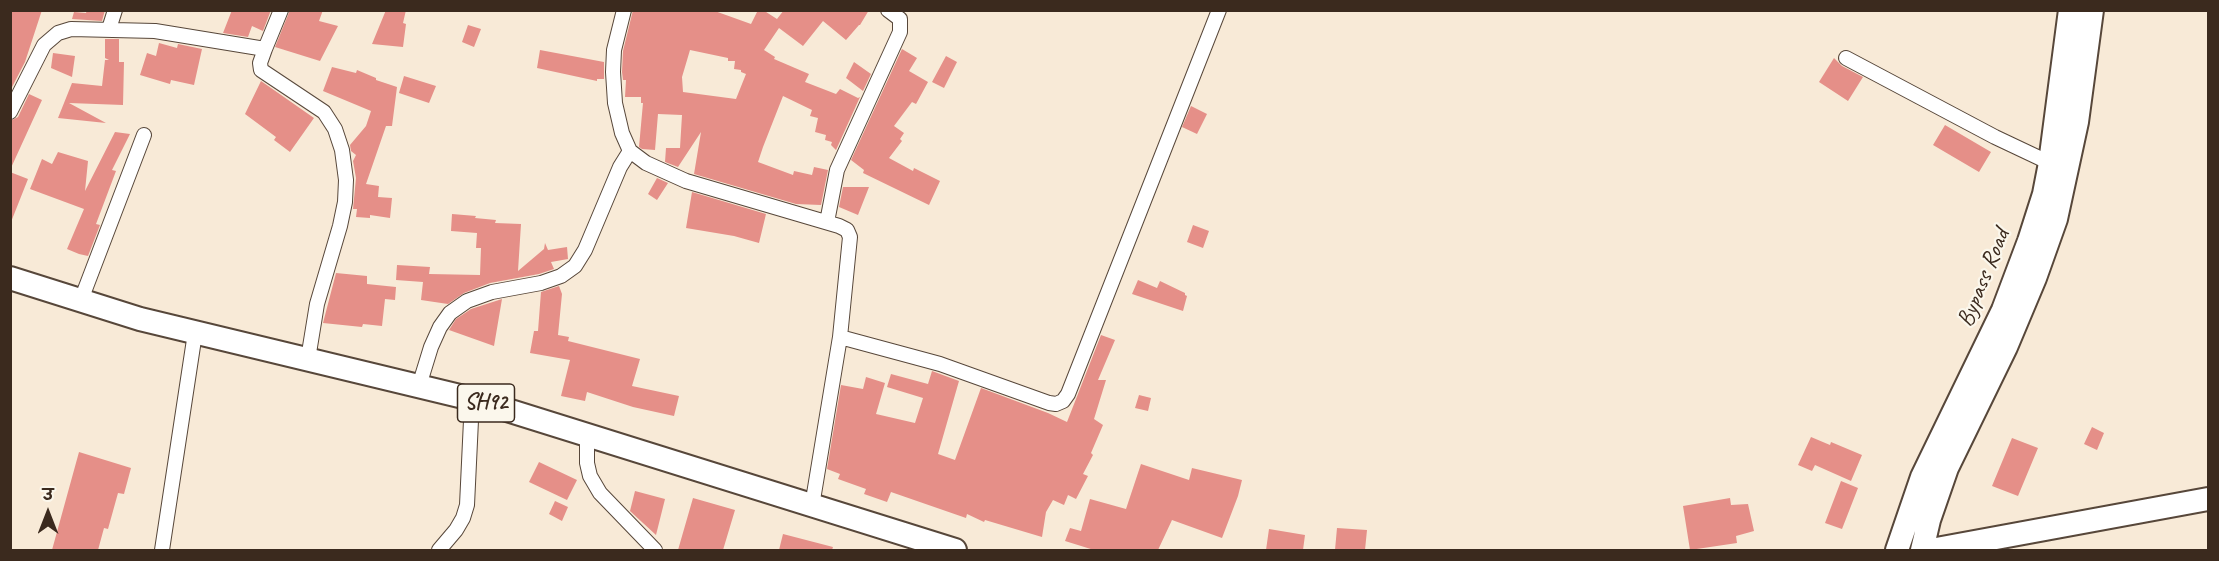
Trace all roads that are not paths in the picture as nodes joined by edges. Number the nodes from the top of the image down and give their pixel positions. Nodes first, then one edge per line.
1 (115, 10) edge
2 (281, 10) edge
3 (624, 10) edge
4 (888, 10) edge
5 (1219, 10) edge
6 (2070, 10) edge
7 (2092, 10) edge
8 (110, 29) junction
9 (265, 48) junction
10 (1846, 58) dead end
11 (10, 112) edge
12 (144, 135) dead end
13 (630, 151) junction
14 (2050, 163) junction
15 (827, 222) junction
16 (10, 278) edge
17 (81, 300) junction
18 (195, 333) junction
19 (840, 337) junction
20 (308, 359) junction
21 (419, 386) junction
22 (472, 399) junction
23 (587, 435) junction
24 (2208, 499) edge
25 (812, 506) junction
26 (162, 550) edge
27 (438, 550) edge
28 (655, 550) edge
29 (955, 550) edge
30 (1897, 550) edge
31 (1922, 550) edge
32 (1931, 550) edge

1 - 8 street
2 - 9 street
3 - 13 street
4 - 15 street
5 - 19 street
6 - 14 main road, Bypass Road
7 - 31 main road, Bypass Road
8 - 9 street
8 - 11 street
9 - 20 street
10 - 14 street
12 - 17 street
13 - 15 street
13 - 21 street
14 - 30 main road, Bypass Road
15 - 19 street
16 - 17 main road, SH92
17 - 18 main road, SH92
18 - 20 main road, SH92
18 - 26 street
19 - 25 street
20 - 21 main road, SH92
21 - 22 main road, SH92
22 - 23 main road, SH92
22 - 27 street
23 - 25 main road, SH92
23 - 28 street
24 - 32 main road
25 - 29 main road, SH92

